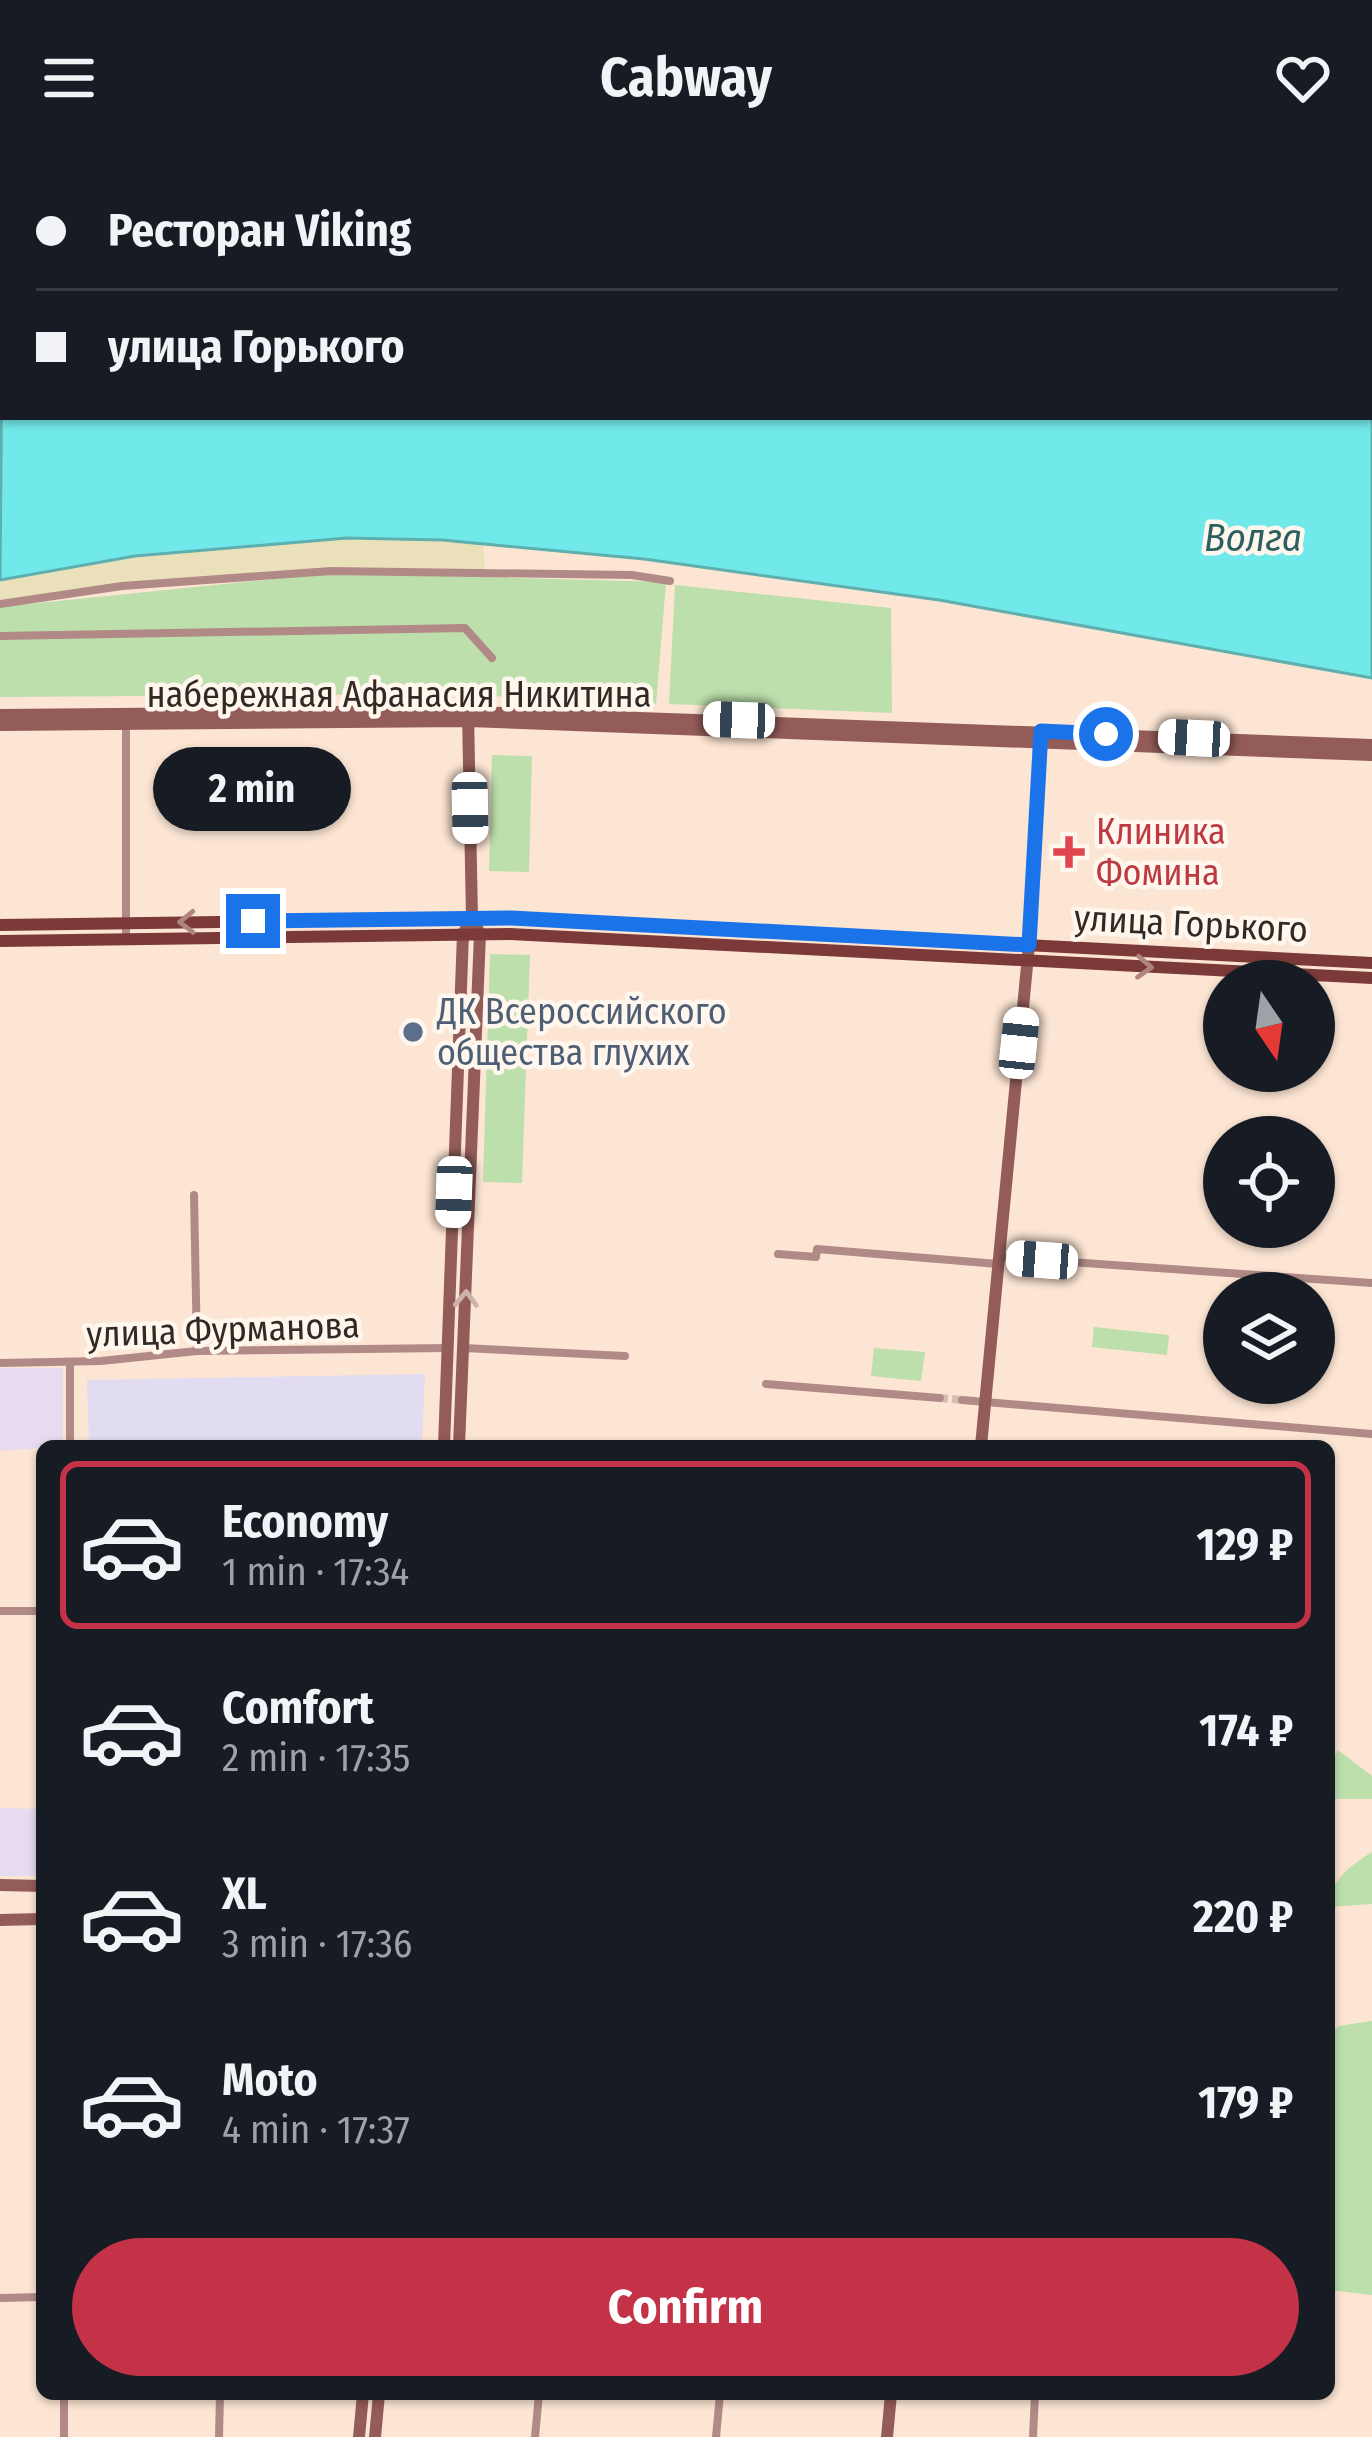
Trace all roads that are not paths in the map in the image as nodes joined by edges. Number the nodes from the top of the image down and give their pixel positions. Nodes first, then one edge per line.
1 (670, 581) dead end
2 (52, 596) junction
3 (0, 604) edge
4 (53, 608) dead end
5 (0, 636) edge
6 (492, 658) dead end
7 (0, 716) edge
8 (468, 716) junction
9 (126, 722) junction
10 (0, 725) edge
11 (1041, 736) junction
12 (1372, 745) edge
13 (1372, 755) edge
14 (472, 918) junction
15 (125, 923) junction
16 (0, 925) edge
17 (463, 934) junction
18 (480, 934) junction
19 (126, 939) junction
20 (0, 941) edge
21 (1029, 945) junction
22 (1027, 961) junction
23 (1372, 963) edge
24 (1372, 978) edge
25 (194, 1195) dead end
26 (778, 1254) dead end
27 (999, 1260) junction
28 (1372, 1283) edge
29 (449, 1341) junction
30 (197, 1351) junction
31 (464, 1355) junction
32 (625, 1356) dead end
33 (70, 1362) junction
34 (0, 1363) edge
35 (766, 1384) dead end
36 (940, 1398) tunnel mouth
37 (962, 1400) tunnel mouth
38 (985, 1402) junction
39 (1372, 1434) edge
40 (70, 1440) edge
41 (444, 1440) edge
42 (459, 1440) edge
43 (982, 1440) edge
44 (0, 1611) edge
45 (36, 1611) edge
46 (0, 1886) edge
47 (36, 1886) edge
48 (36, 1919) edge
49 (0, 1920) edge
50 (36, 2297) edge
51 (0, 2298) edge
52 (64, 2400) edge
53 (220, 2400) edge
54 (362, 2400) edge
55 (378, 2400) edge
56 (538, 2400) edge
57 (719, 2400) edge
58 (890, 2400) edge
59 (1035, 2400) edge
60 (64, 2437) edge
61 (219, 2437) edge
62 (359, 2437) edge
63 (375, 2437) edge
64 (535, 2437) edge
65 (716, 2437) edge
66 (887, 2437) edge
67 (1034, 2437) edge

1 - 2 street
2 - 3 street
2 - 4 street
5 - 6 street
7 - 8 main road, набережная Афанасия Никитина
8 - 9 main road, набережная Афанасия Никитина
8 - 11 main road, набережная Афанасия Никитина
8 - 14 main road
9 - 10 main road, набережная Афанасия Никитина
9 - 15 street
11 - 12 main road, набережная Афанасия Никитина
11 - 13 main road, набережная Афанасия Никитина
11 - 21 main road
14 -> 15 main road, улица Горького
14 - 17 main road
14 - 18 main road
14 - 21 main road, улица Горького
15 - 16 main road, улица Горького
15 - 19 street
17 - 18 main road, улица Горького
17 - 19 main road, улица Горького
17 - 29 main road
18 - 22 main road, улица Горького
31 -> 18 main road
19 - 20 main road, улица Горького
21 - 22 main road
21 - 23 main road, улица Горького
22 -> 24 main road, улица Горького
22 - 27 main road
25 - 30 street
26 - 27 street
27 - 28 street
27 - 38 main road
29 - 30 street, улица Фурманова
29 - 31 main road
29 - 41 main road
30 - 33 street, улица Фурманова
31 - 32 street
31 - 42 main road
33 - 34 street, улица Фурманова
33 - 40 street
35 - 36 street
37 - 38 street
38 - 39 street
38 - 43 main road
44 - 45 street
46 - 47 main road
48 - 49 main road
50 - 51 street
52 - 60 street
53 - 61 street
54 - 62 main road
55 - 63 main road
56 - 64 street
57 - 65 street
58 - 66 main road
59 - 67 street

